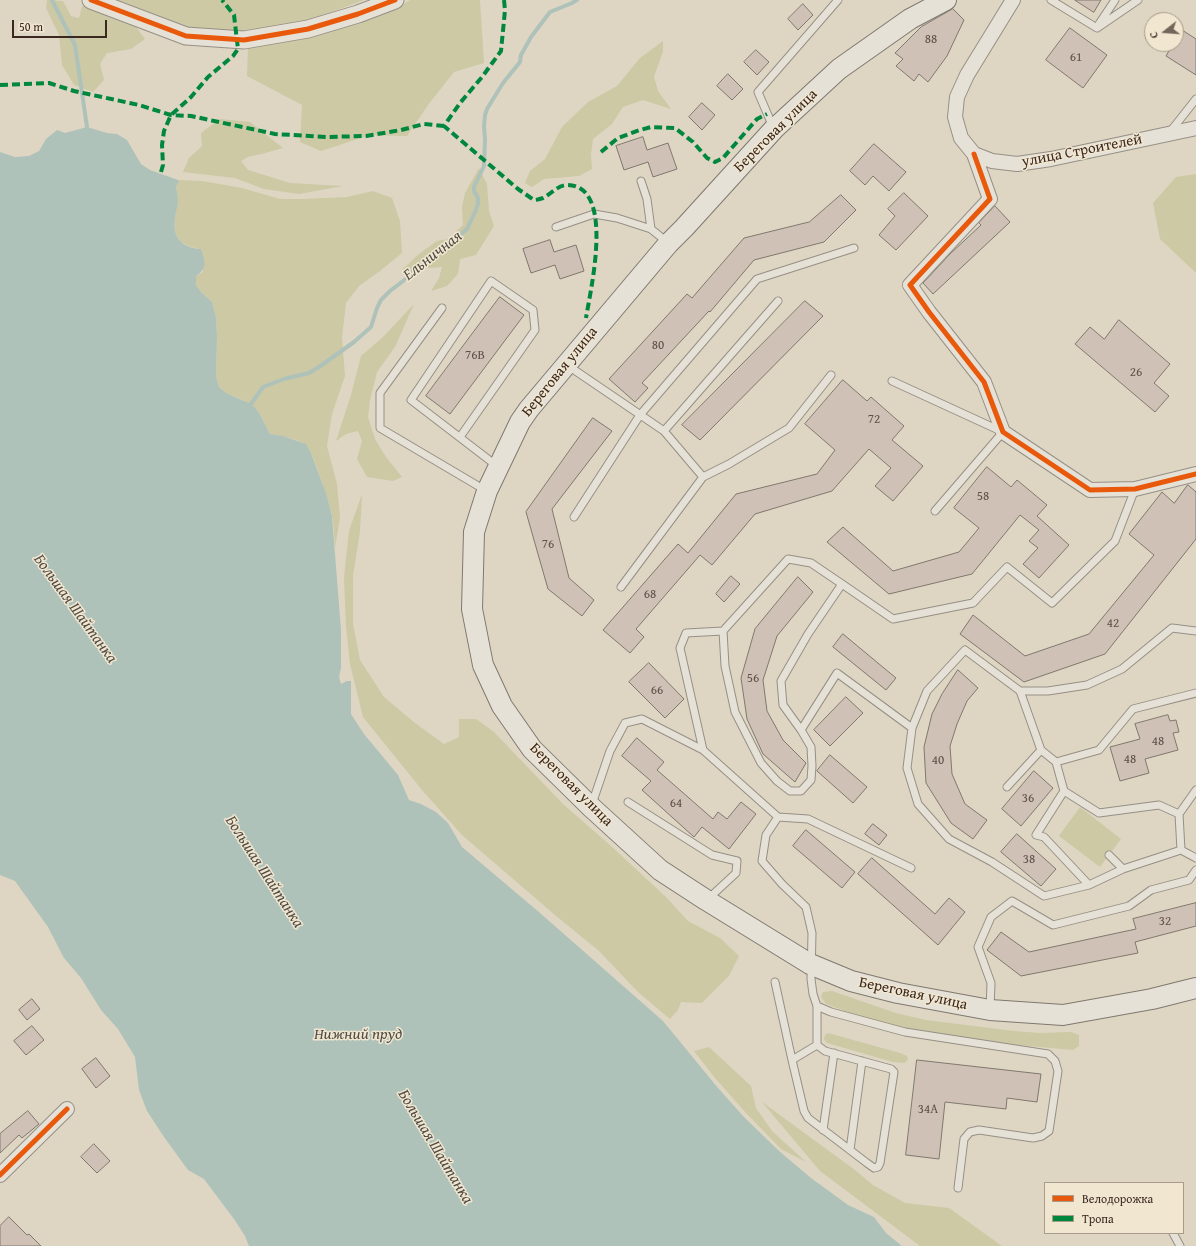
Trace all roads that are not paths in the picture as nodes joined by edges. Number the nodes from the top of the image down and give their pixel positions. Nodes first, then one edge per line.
1 (91, 0) edge
2 (395, 0) edge
3 (838, 0) edge
4 (946, 0) edge
5 (1013, 0) edge
6 (1051, 0) edge
7 (1115, 0) edge
8 (1138, 0) edge
9 (1097, 28) junction
10 (1196, 99) edge
11 (1196, 128) edge
12 (774, 129) junction
13 (1168, 135) junction
14 (974, 154) junction
15 (641, 181) dead end
16 (556, 227) dead end
17 (651, 230) junction
18 (668, 244) junction
19 (854, 248) dead end
20 (778, 301) dead end
21 (442, 308) dead end
22 (567, 365) junction
23 (831, 375) dead end
24 (892, 381) dead end
25 (640, 415) junction
26 (664, 431) junction
27 (1002, 432) junction
28 (460, 437) junction
29 (498, 467) junction
30 (1196, 474) edge
31 (703, 477) junction
32 (1135, 488) junction
33 (487, 492) junction
34 (935, 511) dead end
35 (574, 517) dead end
36 (842, 584) junction
37 (620, 587) dead end
38 (723, 631) junction
39 (1196, 631) edge
40 (1020, 692) junction
41 (1196, 693) edge
42 (912, 728) junction
43 (801, 730) junction
44 (703, 750) junction
45 (1040, 750) junction
46 (1056, 762) junction
47 (1007, 787) dead end
48 (1196, 790) edge
49 (1064, 791) junction
50 (628, 802) dead end
51 (591, 807) junction
52 (1179, 814) junction
53 (778, 817) junction
54 (1181, 850) junction
55 (1109, 855) dead end
56 (1196, 858) edge
57 (911, 868) dead end
58 (1123, 869) junction
59 (1196, 870) edge
60 (1089, 885) junction
61 (706, 900) junction
62 (810, 964) junction
63 (775, 982) dead end
64 (1196, 988) edge
65 (817, 1006) junction
66 (990, 1010) junction
67 (817, 1046) junction
68 (834, 1053) junction
69 (792, 1060) junction
70 (862, 1061) junction
71 (67, 1109) dead end
72 (823, 1130) junction
73 (850, 1150) junction
74 (0, 1175) edge
75 (958, 1188) dead end
76 (1174, 1234) edge
77 (1180, 1246) edge

1 - 2 street
3 - 12 lane
4 - 12 main road, Береговая улица
5 - 14 street
6 - 9 lane
7 - 9 lane
8 - 9 lane
10 - 13 lane
11 - 13 street, улица Строителей
12 - 18 main road, Береговая улица
13 - 14 street, улица Строителей
14 - 27 street
15 - 17 lane
16 - 17 lane
17 - 18 lane
18 - 22 main road, Береговая улица
19 - 25 lane
20 - 26 lane
21 - 33 lane
22 - 25 lane
22 - 29 main road, Береговая улица
23 - 31 lane
24 - 27 lane
25 - 26 lane
25 - 35 lane
26 - 31 lane
27 - 32 street
27 - 34 lane
28 - 28 lane
28 - 29 lane
29 - 33 main road, Береговая улица
30 - 32 street
31 - 37 lane
32 - 36 lane
33 - 51 main road, Береговая улица
36 - 38 lane
36 - 43 lane
38 - 43 lane
38 - 44 lane
39 - 40 lane
40 - 42 lane
40 - 45 lane
41 - 46 lane
42 - 43 lane
42 - 60 lane
44 - 51 lane
44 - 53 lane
45 - 46 lane
45 - 47 lane
46 - 49 lane
48 - 52 lane
49 - 52 lane
49 - 60 lane
50 - 61 lane
51 - 61 main road, Береговая улица
52 - 54 lane
53 - 57 lane
53 - 62 lane
54 - 56 lane
54 - 58 lane
55 - 58 lane
58 - 60 lane
59 - 66 lane
61 - 62 main road, Береговая улица
62 - 65 lane
62 - 66 main road, Береговая улица
63 - 69 lane
64 - 66 main road, Береговая улица
65 - 67 lane
65 - 75 lane
67 - 68 lane
67 - 69 lane
68 - 70 lane
68 - 72 lane
69 - 72 lane
70 - 73 lane
70 - 73 lane
71 - 74 street
72 - 73 lane
76 - 77 lane

